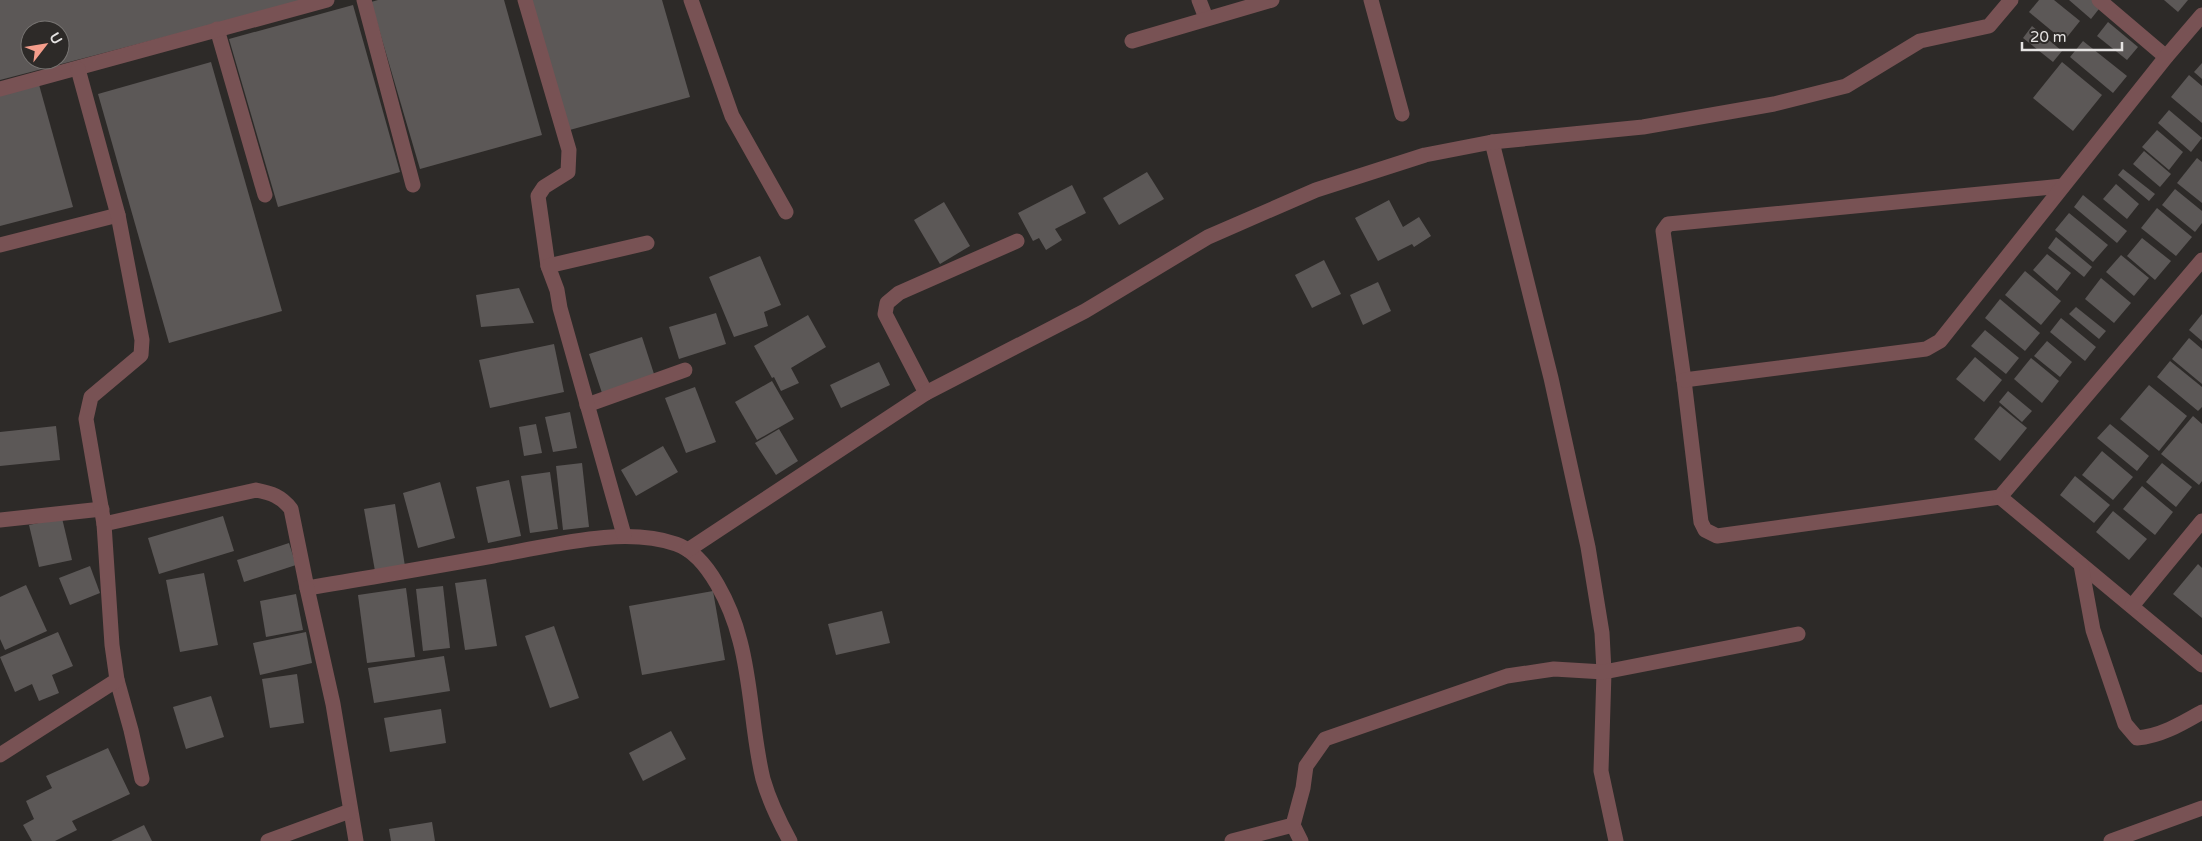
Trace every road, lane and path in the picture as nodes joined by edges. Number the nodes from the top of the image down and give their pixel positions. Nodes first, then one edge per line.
1 (327, 0) edge
2 (364, 0) edge
3 (525, 0) edge
4 (692, 0) edge
5 (1199, 0) edge
6 (1272, 0) edge
7 (1371, 0) edge
8 (2011, 0) edge
9 (2099, 0) edge
10 (2202, 15) edge
11 (1206, 18) junction
12 (217, 29) junction
13 (1132, 41) dead end
14 (2166, 57) junction
15 (78, 69) junction
16 (0, 89) edge
17 (1402, 114) dead end
18 (1492, 142) junction
19 (413, 185) dead end
20 (2062, 186) junction
21 (266, 195) dead end
22 (786, 212) dead end
23 (118, 214) junction
24 (1017, 241) dead end
25 (647, 243) dead end
26 (0, 245) edge
27 (2202, 260) edge
28 (548, 266) junction
29 (685, 370) dead end
30 (1684, 380) junction
31 (926, 393) junction
32 (587, 405) junction
33 (2000, 497) junction
34 (103, 517) junction
35 (0, 520) edge
36 (2202, 521) edge
37 (624, 535) junction
38 (688, 550) junction
39 (2081, 565) junction
40 (307, 588) junction
41 (2132, 606) junction
42 (1798, 634) dead end
43 (2202, 665) edge
44 (1604, 672) junction
45 (117, 680) junction
46 (2202, 712) edge
47 (0, 755) edge
48 (142, 779) dead end
49 (2202, 808) edge
50 (350, 811) junction
51 (1293, 825) junction
52 (268, 841) edge
53 (356, 841) edge
54 (790, 841) edge
55 (1232, 841) edge
56 (1301, 841) edge
57 (1616, 841) edge
58 (2111, 841) edge

1 - 12 street
2 - 19 street
3 - 28 street
4 - 22 street
5 - 11 street
6 - 11 street
7 - 17 street
8 - 18 street
9 - 14 street
10 - 14 street
11 - 13 street
12 - 15 street
12 - 21 street
14 - 20 street
15 - 16 street
15 - 23 street
18 - 31 street
18 - 44 street
20 - 30 street
20 - 30 street
23 - 26 street
23 - 34 street
24 - 31 street
25 - 28 street
27 - 33 street
28 - 32 street
29 - 32 street
30 - 33 street
31 - 38 street
32 - 37 street
33 - 39 street
34 - 35 street
34 - 40 street
34 - 45 street
36 - 41 street
37 - 38 street
37 - 40 street
38 - 54 street
39 - 41 street
39 - 46 street
40 - 50 street
41 - 43 street
42 - 44 street
44 - 51 street
44 - 57 street
45 - 47 street
45 - 48 street
49 - 58 street
50 - 52 street
50 - 53 street
51 - 55 street
51 - 56 street

